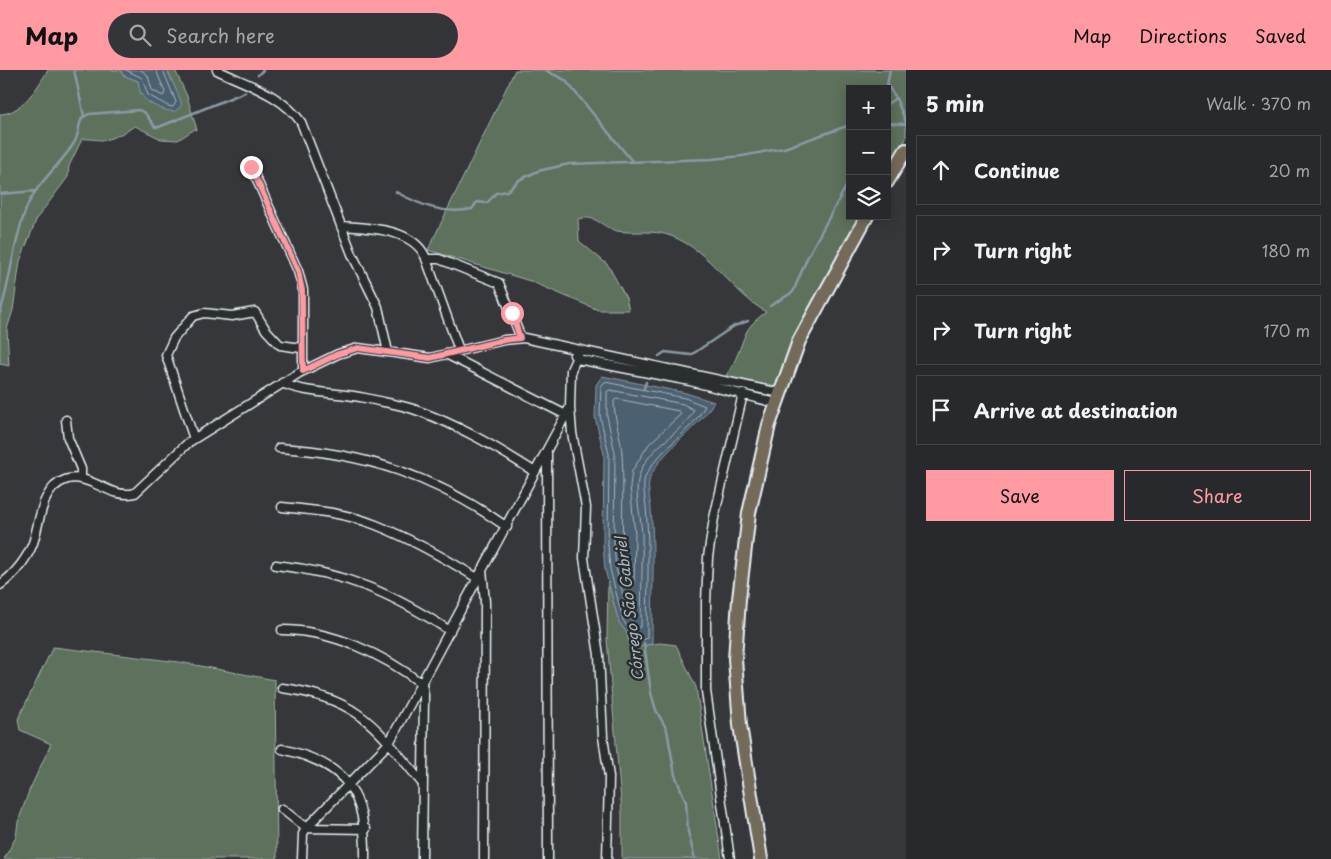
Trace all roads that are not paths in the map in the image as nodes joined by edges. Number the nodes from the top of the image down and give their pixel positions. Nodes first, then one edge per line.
1 (217, 70) edge
2 (906, 150) edge
3 (251, 167) dead end
4 (891, 175) edge
5 (865, 220) edge
6 (342, 226) junction
7 (426, 259) junction
8 (520, 338) junction
9 (301, 348) junction
10 (568, 348) junction
11 (460, 350) junction
12 (580, 350) junction
13 (388, 352) junction
14 (446, 354) junction
15 (577, 359) junction
16 (303, 371) junction
17 (282, 384) junction
18 (743, 394) junction
19 (778, 398) junction
20 (567, 411) junction
21 (66, 420) dead end
22 (194, 439) junction
23 (279, 448) dead end
24 (547, 451) junction
25 (535, 472) junction
26 (81, 479) junction
27 (282, 507) dead end
28 (507, 527) junction
29 (276, 565) dead end
30 (482, 569) junction
31 (477, 578) junction
32 (0, 585) edge
33 (282, 630) dead end
34 (450, 631) junction
35 (422, 684) junction
36 (282, 688) dead end
37 (389, 743) junction
38 (282, 749) dead end
39 (422, 783) junction
40 (349, 786) junction
41 (282, 809) dead end
42 (306, 828) junction
43 (366, 829) junction
44 (302, 859) edge
45 (365, 859) edge
46 (422, 859) edge
47 (484, 859) edge
48 (548, 859) edge
49 (607, 859) edge
50 (730, 859) edge
51 (761, 859) edge

1 - 6 street
2 - 4 main road
3 - 9 street
5 - 19 main road
6 - 7 street
6 - 13 street
7 - 8 street
7 - 11 street
8 - 10 street
8 - 11 street
9 - 16 street
9 - 22 street
10 - 12 street
10 - 15 street
11 - 14 street
12 - 15 street
12 - 19 street
13 - 14 street
13 - 16 street
14 - 20 street
15 - 18 street
15 - 20 street
16 - 17 street
17 - 22 street
17 - 25 street
18 - 19 street
18 - 50 street
19 - 51 main road
20 - 24 street
20 - 49 street
21 - 26 street
22 - 26 street
23 - 28 street
24 - 25 street
24 - 48 street
25 - 28 street
26 - 32 street
27 - 31 street
28 - 30 street
29 - 34 street
30 - 31 street
30 - 47 street
31 - 34 street
33 - 35 street
34 - 35 street
35 - 37 street
35 - 39 street
36 - 37 street
37 - 39 street
37 - 40 street
38 - 40 street
39 - 46 street
40 - 42 street
40 - 43 street
41 - 42 street
42 - 43 street
42 - 44 street
43 - 45 street

